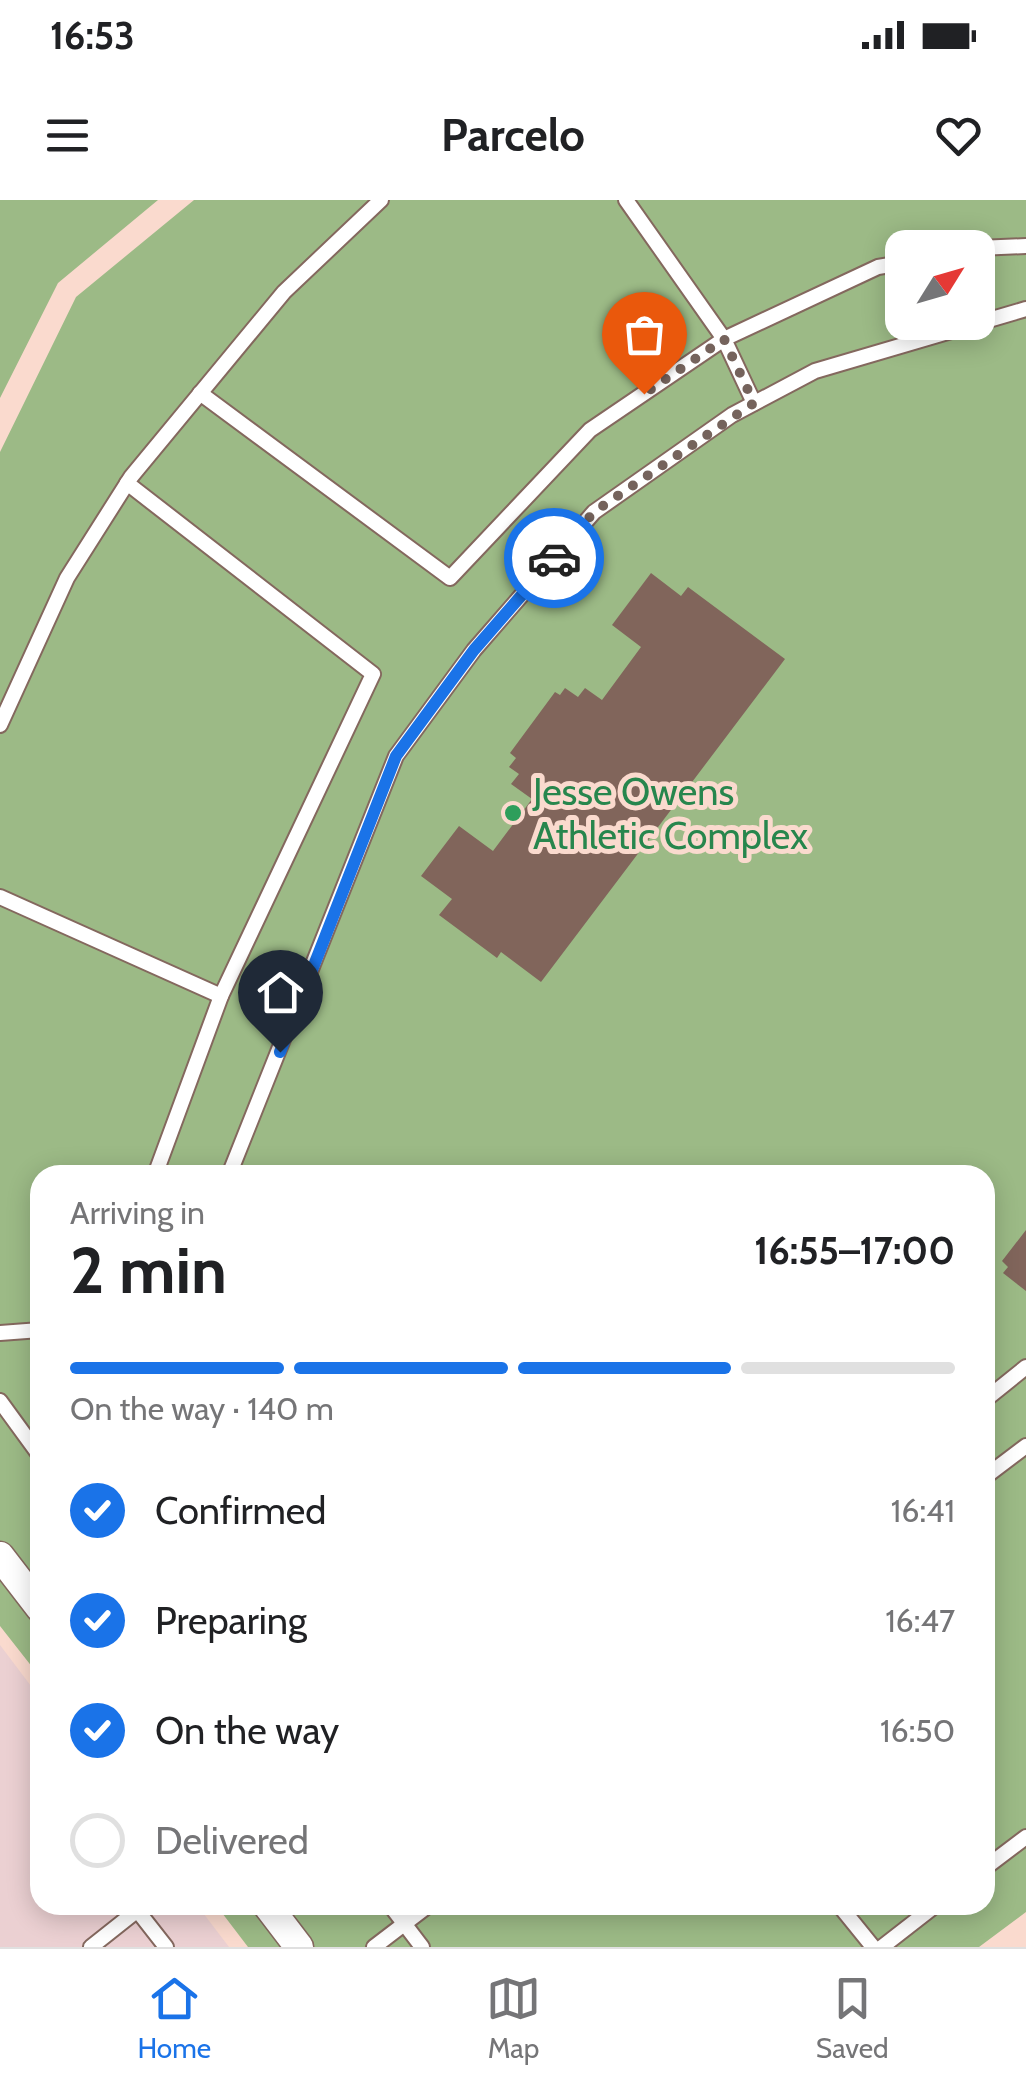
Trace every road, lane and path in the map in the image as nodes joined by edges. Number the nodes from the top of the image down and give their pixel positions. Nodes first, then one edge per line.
1 (381, 200) edge
2 (626, 200) edge
3 (1026, 246) edge
4 (995, 247) edge
5 (885, 266) edge
6 (1026, 309) edge
7 (724, 339) junction
8 (200, 393) junction
9 (754, 403) junction
10 (127, 483) junction
11 (0, 725) edge
12 (0, 896) edge
13 (220, 996) junction
14 (159, 1165) edge
15 (233, 1165) edge
16 (30, 1331) edge
17 (0, 1333) edge
18 (1026, 1367) edge
19 (995, 1392) edge
20 (0, 1402) edge
21 (30, 1442) edge
22 (1026, 1446) edge
23 (995, 1470) edge
24 (0, 1556) edge
25 (30, 1595) edge
26 (1026, 1837) edge
27 (995, 1860) edge
28 (132, 1915) edge
29 (145, 1915) edge
30 (274, 1915) edge
31 (397, 1915) edge
32 (416, 1915) edge
33 (847, 1915) edge
34 (923, 1915) edge
35 (404, 1924) junction
36 (91, 1947) edge
37 (166, 1947) edge
38 (299, 1947) edge
39 (374, 1947) edge
40 (422, 1947) edge
41 (872, 1947) edge
42 (882, 1947) edge

1 - 8 lane
2 - 7 lane
3 - 4 lane
5 - 7 lane
6 - 9 lane
7 - 8 lane
7 - 9 lane
8 - 10 lane
9 - 15 lane
10 - 11 lane
10 - 13 lane
12 - 13 lane
13 - 14 lane
16 - 17 lane
18 - 19 lane
20 - 21 lane
22 - 23 lane
24 - 25 street
26 - 27 lane
28 - 36 lane
29 - 37 lane
30 - 38 street
31 - 35 lane
32 - 35 lane
33 - 41 lane
34 - 42 lane
35 - 39 lane
35 - 40 lane

